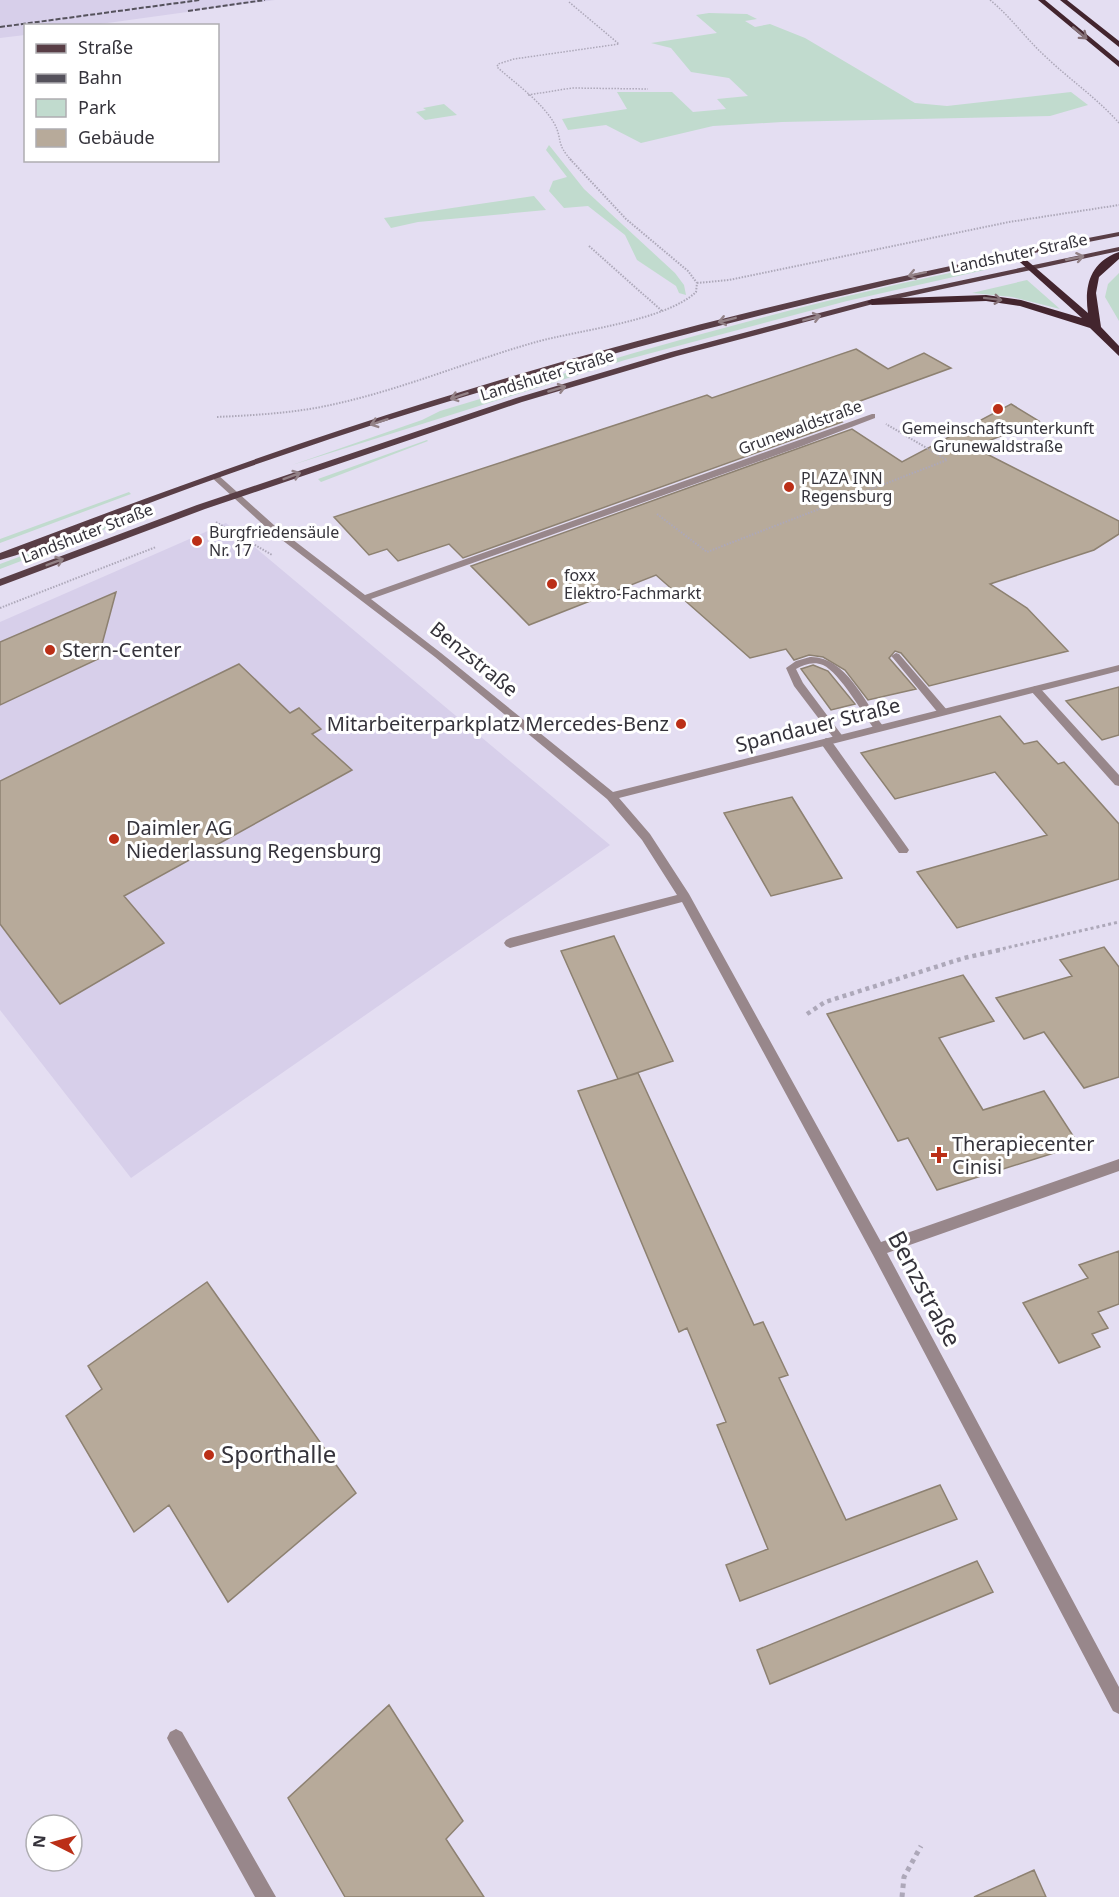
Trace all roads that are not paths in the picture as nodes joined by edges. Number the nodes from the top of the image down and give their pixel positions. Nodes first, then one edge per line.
1 (1041, 0) edge
2 (1063, 0) edge
3 (1119, 45) edge
4 (1119, 65) edge
5 (1119, 234) edge
6 (1119, 249) edge
7 (1015, 253) junction
8 (1119, 255) edge
9 (1031, 267) junction
10 (872, 302) junction
11 (1096, 326) junction
12 (1119, 352) edge
13 (872, 416) road end
14 (213, 476) junction
15 (236, 495) junction
16 (0, 557) edge
17 (0, 583) edge
18 (365, 598) junction
19 (896, 657) dead end
20 (1119, 668) edge
21 (1035, 689) junction
22 (943, 712) junction
23 (879, 728) junction
24 (839, 738) junction
25 (826, 742) junction
26 (1119, 782) edge
27 (610, 796) junction
28 (903, 850) dead end
29 (685, 897) junction
30 (510, 943) dead end
31 (1119, 1165) edge
32 (878, 1250) junction
33 (1119, 1705) edge
34 (176, 1738) dead end
35 (266, 1897) edge

1 -> 4 highway
2 - 3 highway
5 - 7 main road, Landshuter Straße
9 -> 6 main road, Landshuter Straße
7 - 9 highway
7 -> 14 main road, Landshuter Straße
8 - 11 highway
9 - 10 main road, Landshuter Straße
9 - 11 highway
10 -> 11 highway
15 -> 10 main road, Landshuter Straße
11 - 12 highway
13 - 18 street, Grunewaldstraße
14 - 15 street, Benzstraße
14 - 16 main road, Landshuter Straße
17 -> 15 main road, Landshuter Straße
15 - 18 street, Benzstraße
18 - 27 street, Benzstraße
19 - 22 street
20 - 21 street, Spandauer Straße
21 - 22 street, Spandauer Straße
21 - 26 street
22 - 23 street, Spandauer Straße
23 - 24 street, Spandauer Straße
23 - 24 street
24 - 25 street, Spandauer Straße
25 - 27 street, Spandauer Straße
25 - 28 street
27 - 29 street, Benzstraße
29 - 30 street
29 - 32 street, Benzstraße
31 - 32 street
32 - 33 street, Benzstraße
34 - 35 street

